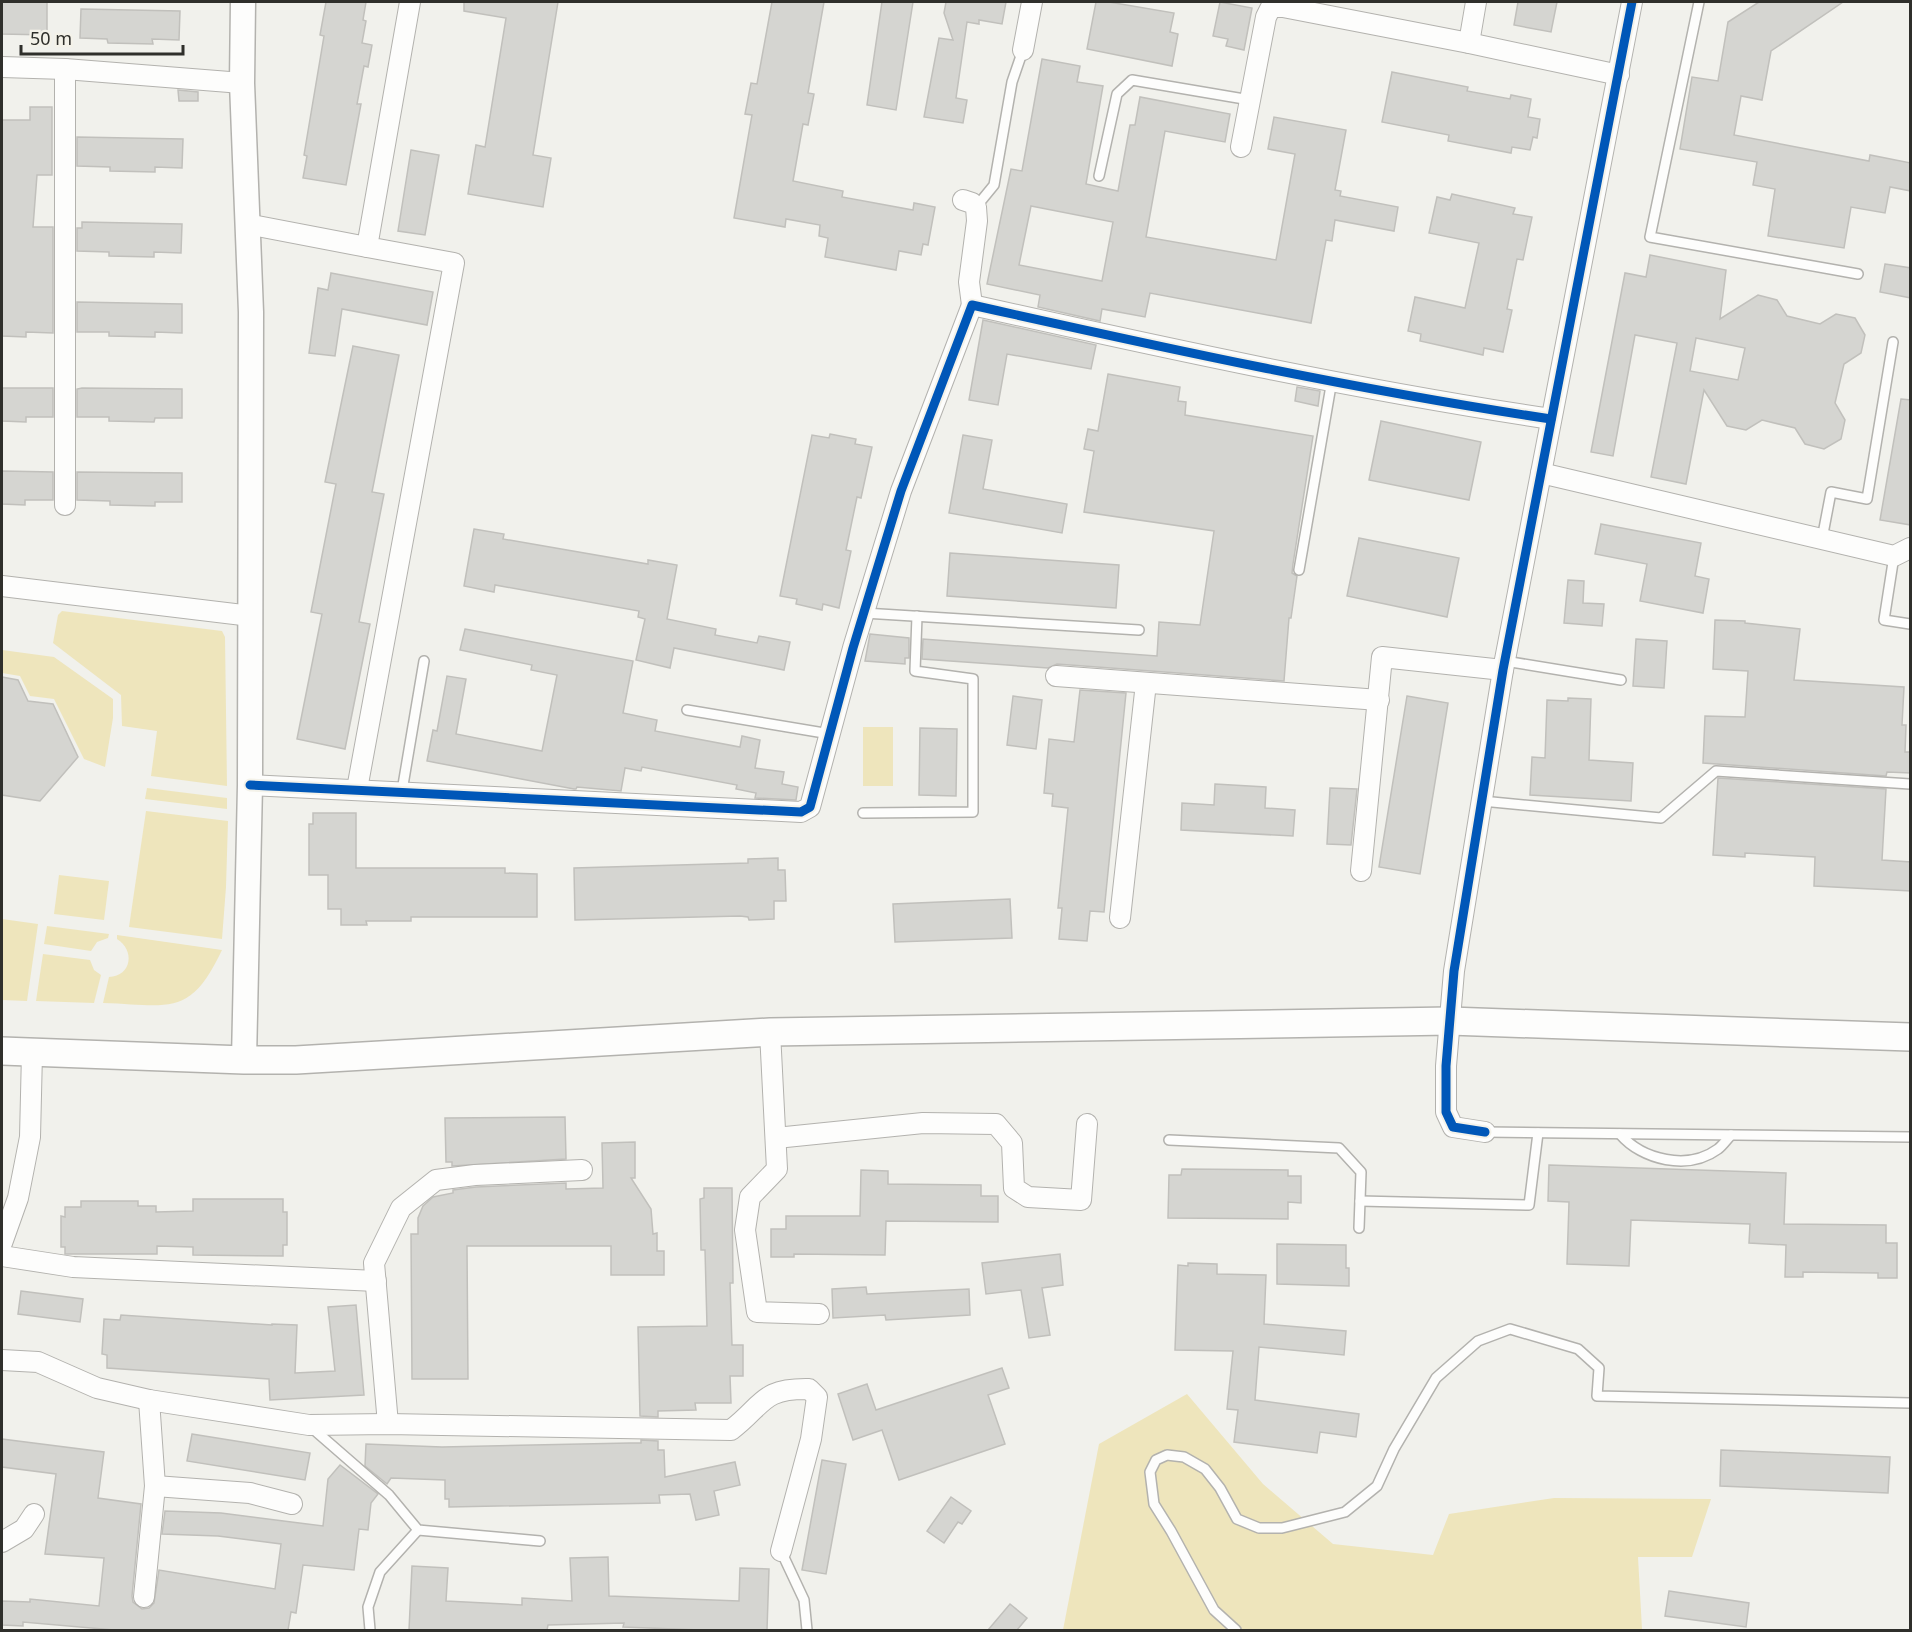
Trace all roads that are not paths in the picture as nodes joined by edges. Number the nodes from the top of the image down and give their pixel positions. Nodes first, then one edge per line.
1 (243, 2) edge
2 (410, 2) edge
3 (1032, 2) edge
4 (1476, 2) edge
5 (1632, 2) edge
6 (1698, 2) edge
7 (1469, 43) junction
8 (1023, 50) joint
9 (2, 67) edge
10 (65, 69) junction
11 (1619, 75) junction
12 (242, 83) junction
13 (1250, 100) junction
14 (1241, 147) dead end
15 (1099, 176) dead end
16 (969, 204) joint
17 (247, 224) junction
18 (367, 247) junction
19 (1858, 274) dead end
20 (972, 305) junction
21 (1893, 342) dead end
22 (1332, 380) junction
23 (1551, 419) junction
24 (1541, 472) junction
25 (65, 505) dead end
26 (1821, 539) junction
27 (1902, 552) edge
28 (1299, 570) dead end
29 (2, 586) edge
30 (864, 613) junction
31 (251, 616) junction
32 (917, 616) junction
33 (1911, 624) edge
34 (1139, 630) dead end
35 (423, 661) dead end
36 (1504, 666) junction
37 (1056, 676) dead end
38 (1621, 680) dead end
39 (1146, 683) junction
40 (1379, 700) junction
41 (687, 710) dead end
42 (830, 734) junction
43 (1911, 784) edge
44 (250, 785) junction
45 (357, 789) junction
46 (402, 791) junction
47 (1482, 801) junction
48 (863, 813) dead end
49 (1360, 872) dead end
50 (1120, 918) dead end
51 (1450, 1021) junction
52 (770, 1032) junction
53 (1911, 1037) edge
54 (2, 1051) edge
55 (32, 1053) junction
56 (244, 1060) junction
57 (1087, 1124) dead end
58 (1485, 1132) joint
59 (1538, 1133) junction
60 (1620, 1134) junction
61 (1731, 1135) junction
62 (1911, 1137) edge
63 (776, 1138) junction
64 (1169, 1140) dead end
65 (582, 1170) dead end
66 (1360, 1201) junction
67 (1359, 1228) dead end
68 (2, 1243) edge
69 (2, 1256) edge
70 (376, 1281) junction
71 (819, 1314) dead end
72 (2, 1360) edge
73 (149, 1400) junction
74 (1911, 1403) edge
75 (388, 1424) junction
76 (309, 1425) junction
77 (156, 1486) junction
78 (292, 1504) dead end
79 (34, 1514) dead end
80 (418, 1530) junction
81 (540, 1541) dead end
82 (2, 1542) edge
83 (781, 1551) joint
84 (144, 1598) dead end
85 (370, 1630) edge
86 (807, 1630) edge
87 (1236, 1630) edge

1 - 12 street
2 - 18 street
3 - 8 street
4 - 7 street
5 - 11 street
6 - 19 lane
7 - 11 street
7 - 13 street
8 - 16 lane
9 - 10 street
10 - 12 street
10 - 25 street
11 - 23 street
12 - 17 street
13 - 14 street
13 - 15 lane
16 - 20 street
17 - 18 street
17 - 31 street
18 - 45 street
20 - 22 street
20 - 30 street
21 - 26 lane
22 - 23 street
22 - 28 lane
23 - 24 street
24 - 26 street
24 - 36 street
26 - 27 street
27 - 33 lane
29 - 31 street
30 - 32 lane
30 - 42 street
31 - 44 street
32 - 34 lane
32 - 48 lane
35 - 46 lane
36 - 38 lane
36 - 40 street
36 - 47 street
37 - 39 street
39 - 40 street
39 - 50 street
40 - 49 street
41 - 42 lane
42 - 46 street
43 - 47 lane
44 - 45 street
44 - 56 street
45 - 46 street
47 - 51 street
51 - 52 main road
51 - 53 main road
51 - 58 street
52 - 56 main road
52 - 63 street
54 - 55 main road
55 - 56 main road
55 - 68 street
57 - 63 street
58 - 59 lane
59 - 60 lane
59 - 66 lane
60 - 61 lane
60 - 61 lane
61 - 62 lane
63 - 71 street
64 - 66 lane
65 - 70 street
66 - 67 lane
69 - 70 street
70 - 75 street
72 - 73 street
73 - 76 street
73 - 77 street
74 - 87 lane
75 - 76 street
75 - 83 street
76 - 80 lane
77 - 78 street
77 - 84 street
79 - 82 street
80 - 81 lane
80 - 85 lane
83 - 86 lane

